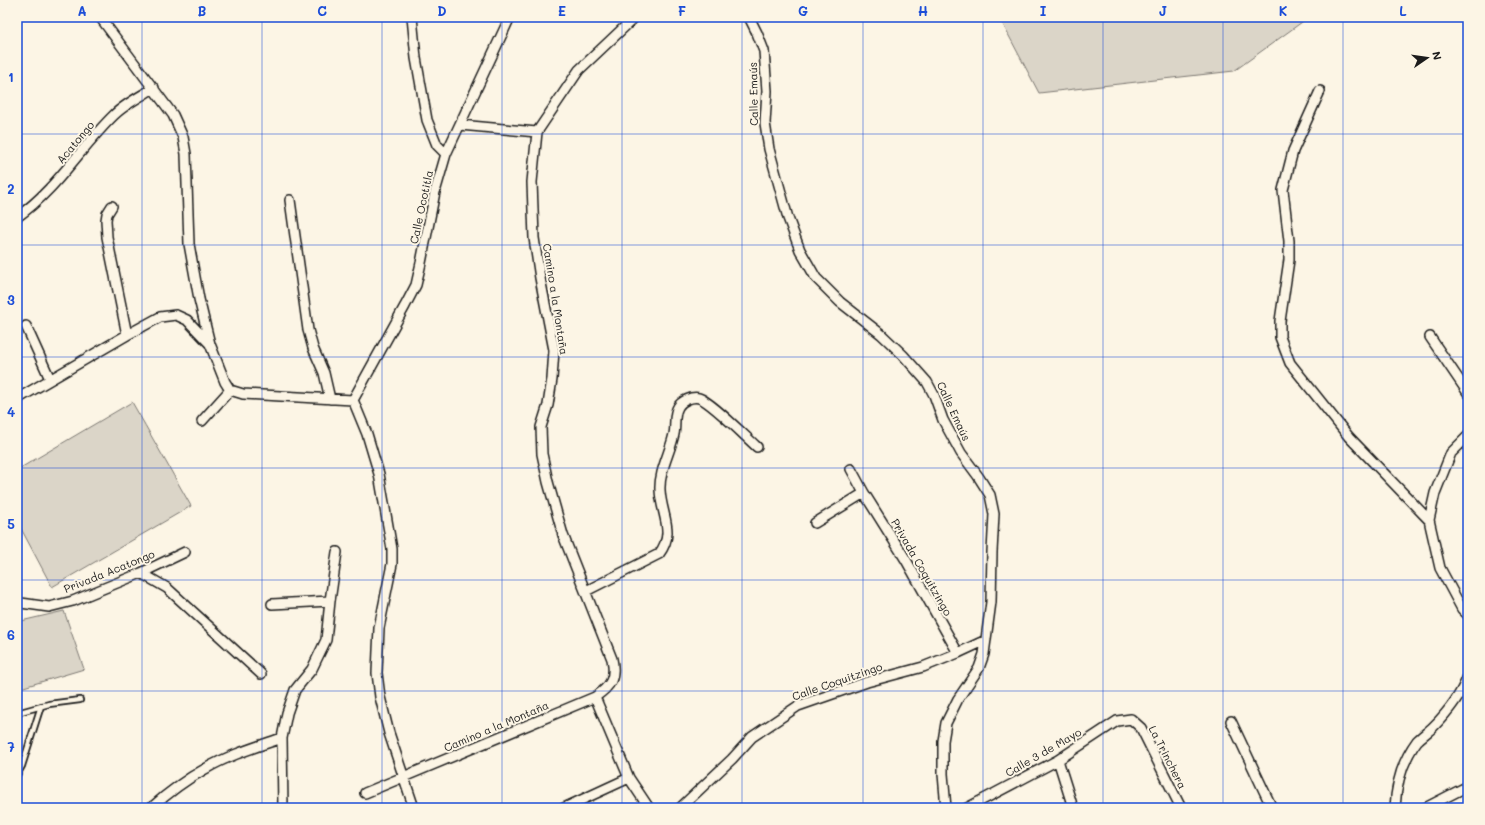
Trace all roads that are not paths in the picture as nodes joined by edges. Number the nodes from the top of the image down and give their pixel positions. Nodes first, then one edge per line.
1 (100, 17) edge
2 (412, 17) edge
3 (510, 17) edge
4 (635, 17) edge
5 (749, 17) edge
6 (154, 88) junction
7 (1320, 91) dead end
8 (460, 124) junction
9 (537, 132) junction
10 (446, 154) junction
11 (290, 200) dead end
12 (112, 206) dead end
13 (17, 217) edge
14 (26, 326) dead end
15 (127, 334) junction
16 (1430, 337) dead end
17 (210, 344) junction
18 (50, 380) junction
19 (230, 390) junction
20 (1468, 393) edge
21 (330, 399) junction
22 (17, 400) edge
23 (353, 400) junction
24 (202, 421) dead end
25 (1468, 436) edge
26 (757, 447) dead end
27 (851, 469) dead end
28 (864, 493) junction
29 (1429, 520) junction
30 (815, 524) dead end
31 (185, 552) dead end
32 (337, 552) dead end
33 (141, 573) junction
34 (586, 591) junction
35 (330, 600) junction
36 (17, 601) edge
37 (272, 604) dead end
38 (1468, 615) edge
39 (986, 640) junction
40 (958, 653) junction
41 (261, 674) dead end
42 (1468, 676) edge
43 (595, 697) junction
44 (80, 700) dead end
45 (41, 706) junction
46 (17, 713) edge
47 (1131, 719) joint
48 (1231, 721) dead end
49 (282, 738) junction
50 (1058, 760) junction
51 (17, 775) edge
52 (405, 777) junction
53 (629, 778) junction
54 (1468, 786) edge
55 (365, 793) dead end
56 (151, 808) edge
57 (283, 808) edge
58 (414, 808) edge
59 (564, 808) edge
60 (649, 808) edge
61 (680, 808) edge
62 (946, 808) edge
63 (967, 808) edge
64 (1073, 808) edge
65 (1181, 808) edge
66 (1272, 808) edge
67 (1395, 808) edge
68 (1425, 808) edge

1 - 6 street
2 - 10 street
3 - 8 street, Calle Ocotitla
4 - 9 street, Camino a la Montaña
5 - 39 street, Calle Emaús
6 - 13 street, Acatongo
6 - 17 street
7 - 29 street
8 - 9 street
8 - 10 street, Calle Ocotitla
9 - 34 street, Camino a la Montaña
10 - 23 street, Calle Ocotitla
11 - 21 street
12 - 15 street
14 - 18 street
15 - 17 street
15 - 18 street
16 - 20 street
17 - 19 street
18 - 22 street
19 - 21 street
19 - 24 street
21 - 23 street
23 - 52 street
25 - 29 street
26 - 34 street
27 - 28 street, Privada Coquitzingo
28 - 30 street
28 - 40 street, Privada Coquitzingo
29 - 38 street
31 - 33 street, Privada Acatongo
32 - 35 street
33 - 36 street, Privada Acatongo
33 - 41 street
34 - 43 street, Camino a la Montaña
35 - 37 street
35 - 49 street
39 - 40 street, Calle Coquitzingo
39 - 62 street, Calle Emaús
40 - 61 street, Calle Coquitzingo
42 - 67 street
43 - 52 street, Camino a la Montaña
43 - 53 street
44 - 45 lane
45 - 46 lane
45 - 51 lane
47 - 50 street, Calle 3 de Mayo
47 - 65 street, La Trinchera
48 - 66 street
49 - 56 street
49 - 57 street
50 - 63 street, Calle 3 de Mayo
50 - 64 street
52 - 55 street, Camino a la Montaña
52 - 58 street
53 - 59 street
53 - 60 street
54 - 68 street

